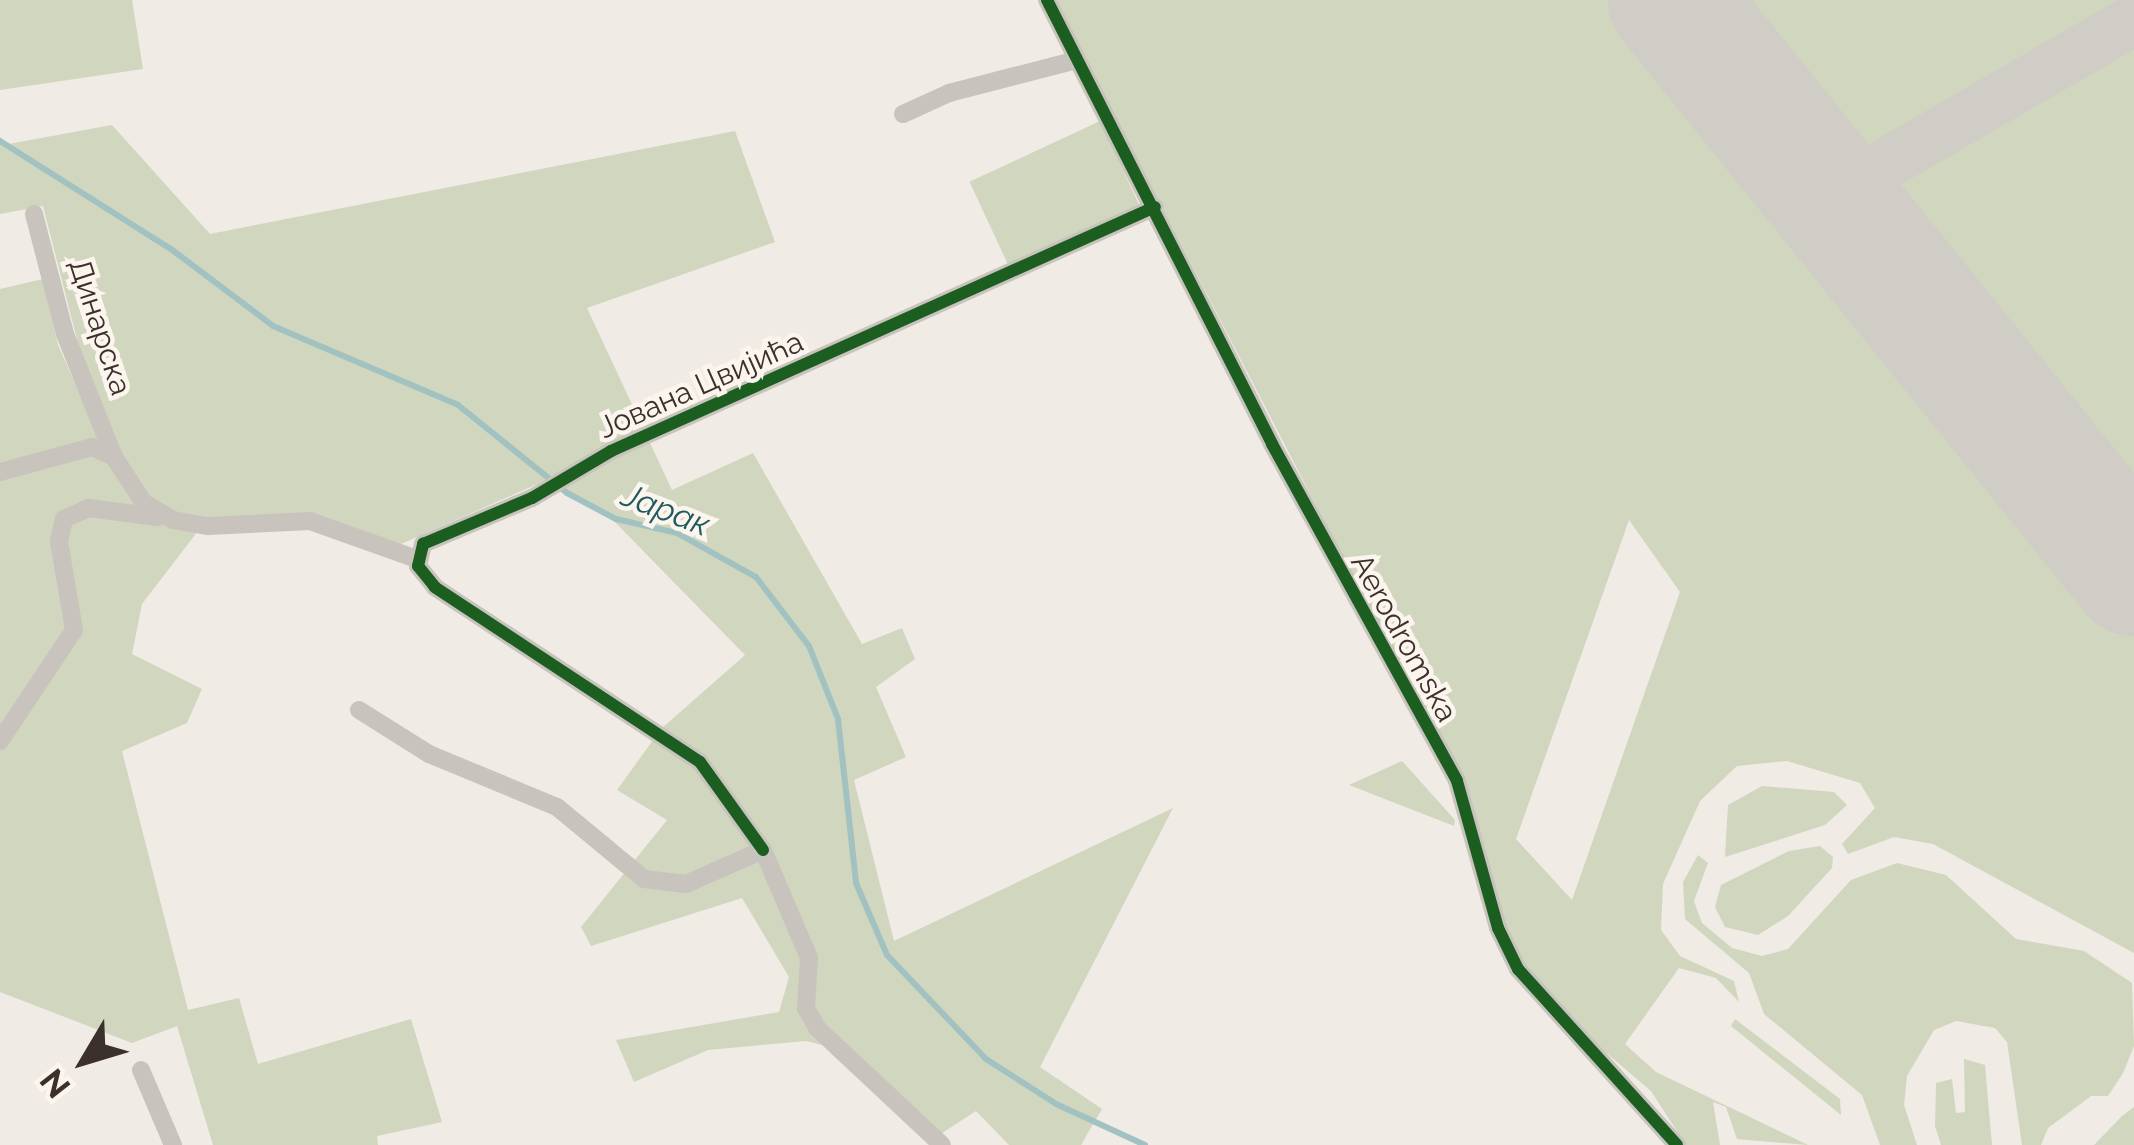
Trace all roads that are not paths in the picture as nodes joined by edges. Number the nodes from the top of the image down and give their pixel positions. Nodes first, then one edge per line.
1 (1047, 0) edge
2 (1077, 60) junction
3 (903, 114) dead end
4 (1155, 207) junction
5 (34, 214) dead end
6 (114, 457) junction
7 (0, 472) edge
8 (173, 520) junction
9 (417, 559) junction
10 (359, 710) dead end
11 (0, 741) edge
12 (763, 850) junction
13 (141, 1070) dead end
14 (173, 1145) edge
15 (942, 1145) edge
16 (1676, 1145) edge

1 - 2 street, Aerodromska
2 - 3 street
2 - 4 street, Aerodromska
4 - 9 street, Јована Цвијића
4 - 16 street, Aerodromska
5 - 6 street, Динарска
6 - 7 street
6 - 8 street
8 - 9 street
8 - 11 street
9 - 12 street
10 - 12 street
12 - 15 street
13 - 14 street

